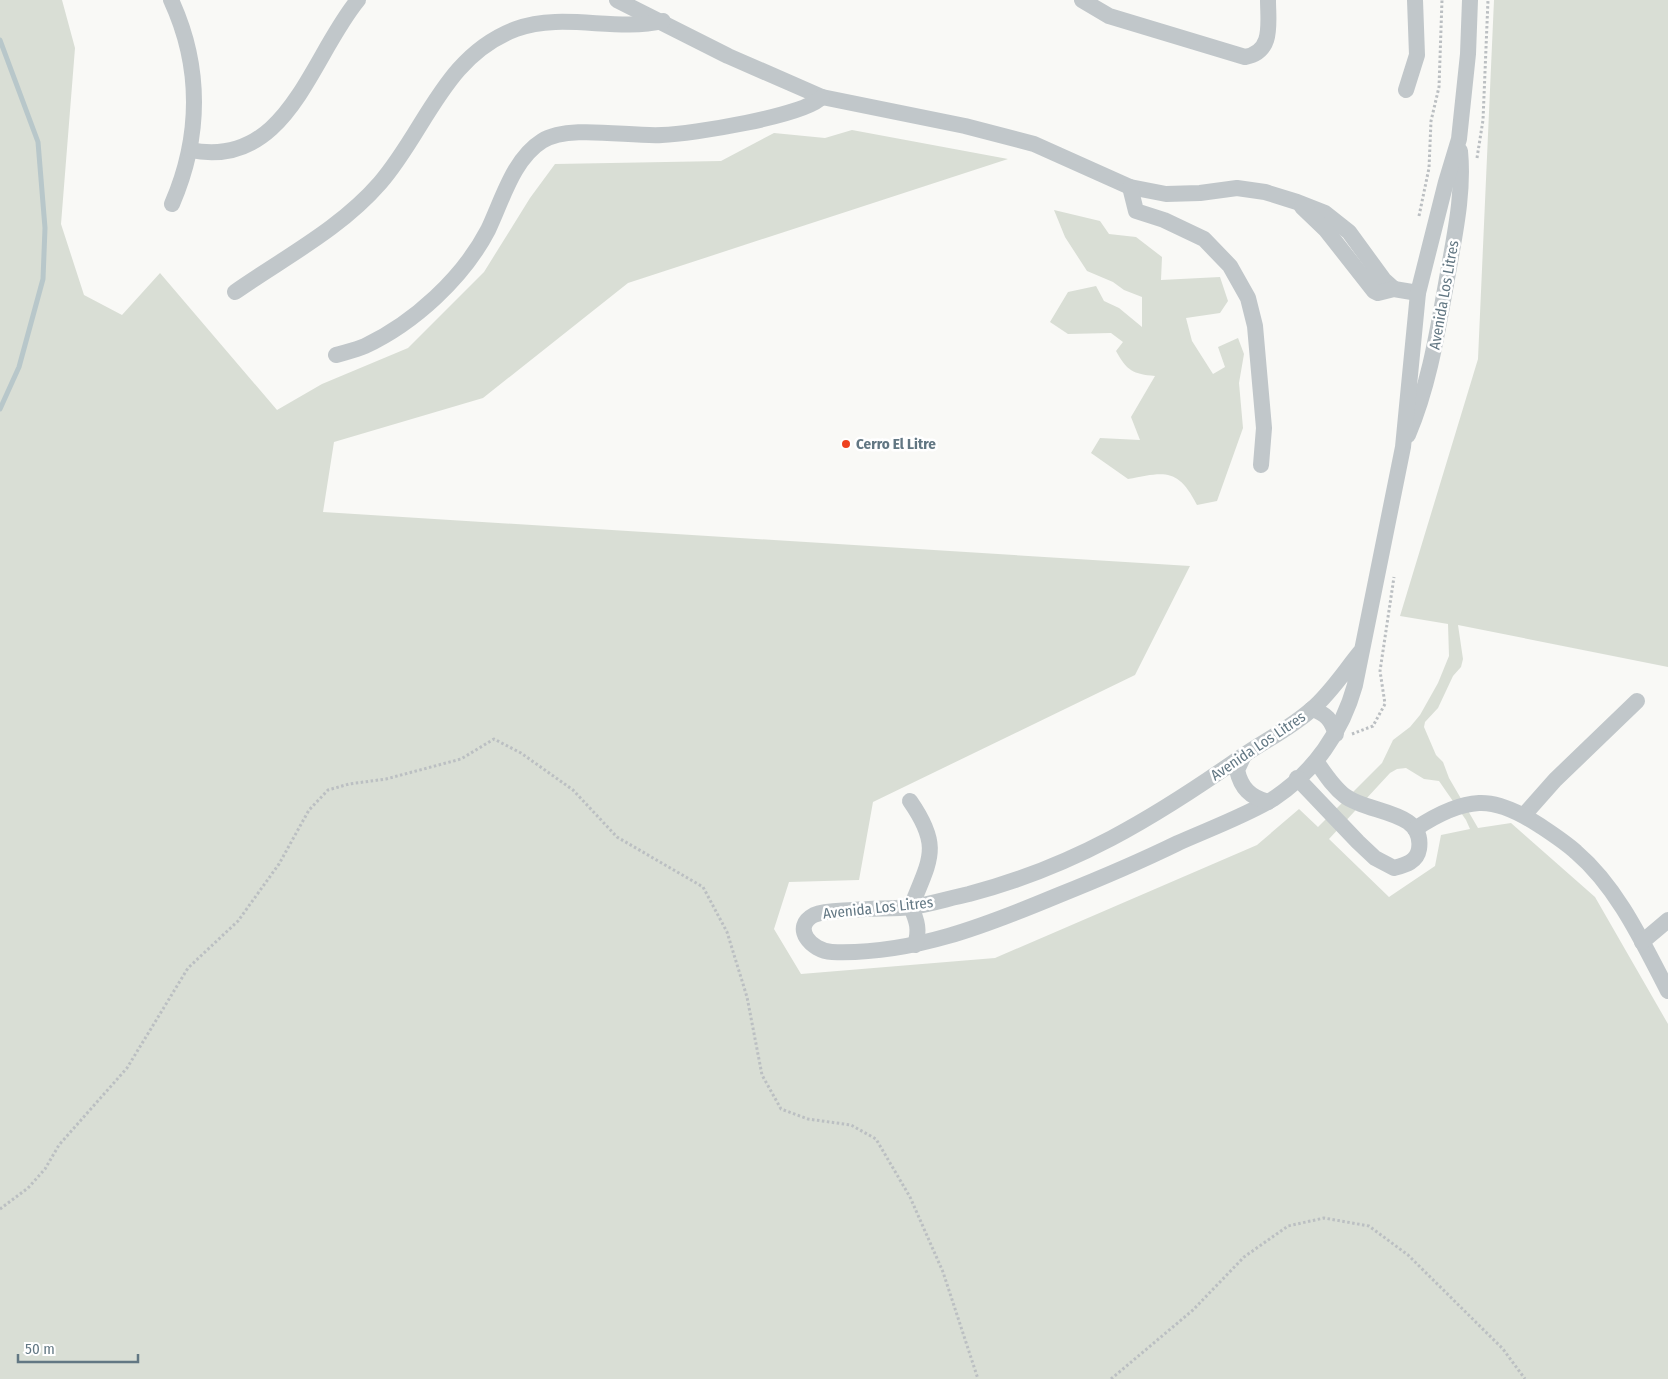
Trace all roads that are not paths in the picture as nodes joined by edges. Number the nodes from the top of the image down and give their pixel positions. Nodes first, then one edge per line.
1 (171, 0) edge
2 (358, 0) edge
3 (617, 0) edge
4 (1082, 0) edge
5 (1268, 0) edge
6 (1415, 0) edge
7 (1470, 0) edge
8 (663, 21) junction
9 (1406, 90) dead end
10 (822, 97) junction
11 (1459, 138) junction
12 (190, 150) junction
13 (1130, 187) junction
14 (172, 204) dead end
15 (1437, 215) junction
16 (1458, 219) junction
17 (235, 292) dead end
18 (1418, 293) junction
19 (336, 355) dead end
20 (1409, 380) junction
21 (1425, 386) junction
22 (1403, 447) junction
23 (1262, 465) dead end
24 (1362, 650) junction
25 (1637, 701) dead end
26 (1312, 709) junction
27 (1336, 734) junction
28 (1244, 755) junction
29 (1316, 761) junction
30 (1297, 778) junction
31 (910, 801) dead end
32 (1268, 802) junction
33 (1524, 815) junction
34 (1415, 829) junction
35 (911, 907) junction
36 (1668, 920) edge
37 (1642, 942) junction
38 (915, 945) junction
39 (1668, 992) edge

1 - 12 street
2 - 12 street
3 - 8 street
4 - 5 street
6 - 9 street
7 - 11 street, Avenida Los Litres
8 - 10 street
8 - 17 street
10 - 13 street
10 - 19 street
11 - 15 street, Avenida Los Litres
11 - 16 street, Avenida Los Litres
12 - 14 street
13 - 18 street
13 - 23 street
15 - 16 street
15 - 18 street, Avenida Los Litres
16 - 21 street, Avenida Los Litres
18 - 20 street, Avenida Los Litres
20 - 21 street
20 - 22 street, Avenida Los Litres
21 - 22 street, Avenida Los Litres
22 - 24 street, Avenida Los Litres
24 - 26 street, Avenida Los Litres
24 - 27 street, Avenida Los Litres
25 - 33 street
26 - 27 street
26 - 28 street, Avenida Los Litres
27 - 29 street, Avenida Los Litres
28 - 32 street
28 - 35 street, Avenida Los Litres
29 - 30 street, Avenida Los Litres
29 - 34 street
30 - 32 street, Avenida Los Litres
30 - 34 street
31 - 35 street
32 - 38 street, Avenida Los Litres
33 - 34 street
33 - 37 street
35 - 38 street
35 - 38 street, Avenida Los Litres
36 - 37 street
37 - 39 street

